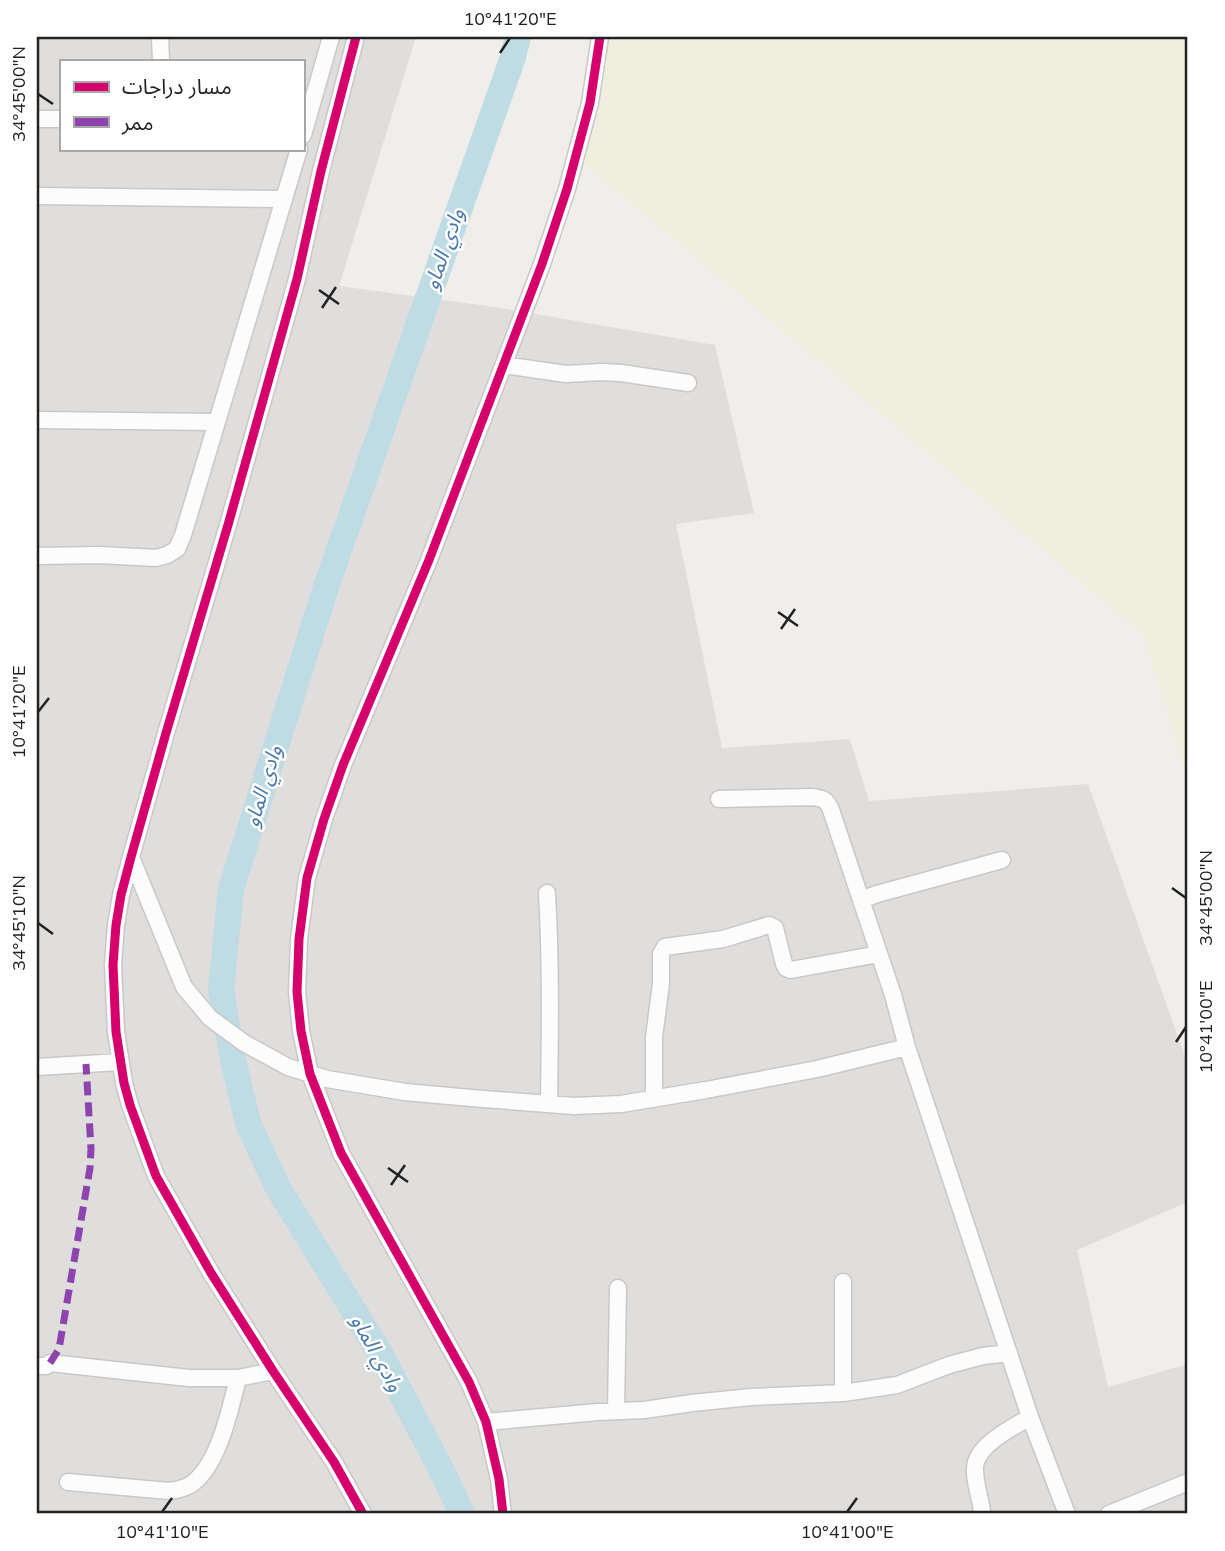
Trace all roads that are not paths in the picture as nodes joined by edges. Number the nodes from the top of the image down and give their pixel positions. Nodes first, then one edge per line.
1 (160, 37) edge
2 (331, 37) edge
3 (356, 37) edge
4 (600, 37) edge
5 (161, 60) edge
6 (37, 119) edge
7 (60, 119) edge
8 (304, 125) edge
9 (299, 150) edge
10 (37, 197) edge
11 (283, 199) junction
12 (504, 365) junction
13 (688, 383) dead end
14 (37, 420) edge
15 (217, 422) junction
16 (37, 556) edge
17 (719, 799) dead end
18 (131, 858) junction
19 (1002, 860) dead end
20 (547, 892) dead end
21 (861, 900) junction
22 (879, 954) junction
23 (907, 1047) junction
24 (121, 1062) junction
25 (37, 1067) edge
26 (310, 1074) junction
27 (654, 1099) junction
28 (549, 1103) junction
29 (843, 1282) dead end
30 (618, 1288) dead end
31 (1009, 1353) junction
32 (37, 1366) edge
33 (273, 1371) junction
34 (238, 1378) junction
35 (843, 1392) junction
36 (616, 1411) junction
37 (1030, 1417) junction
38 (486, 1422) junction
39 (68, 1482) dead end
40 (1188, 1482) edge
41 (363, 1514) edge
42 (503, 1514) edge
43 (981, 1514) edge
44 (1067, 1514) edge
45 (1109, 1514) edge

1 - 5 street
2 - 8 street
3 - 18 street
4 - 12 street
6 - 7 street
9 - 11 street
10 - 11 street
11 - 15 street
12 - 13 street
12 - 26 street
14 - 15 street
15 - 16 street
17 - 21 street
18 - 24 street
18 - 26 street
19 - 21 street
20 - 28 street
21 - 22 street
22 - 23 street
22 - 27 street
23 - 27 street
23 - 31 street
24 - 25 street
24 - 33 street
26 - 28 street
26 - 38 street
27 - 28 street
29 - 35 street
30 - 36 street
31 - 35 street
31 - 37 street
32 - 34 street
33 - 34 street
33 - 41 street
34 - 39 street
35 - 36 street
36 - 38 street
37 - 43 street
37 - 44 street
38 - 42 street
40 - 45 street

